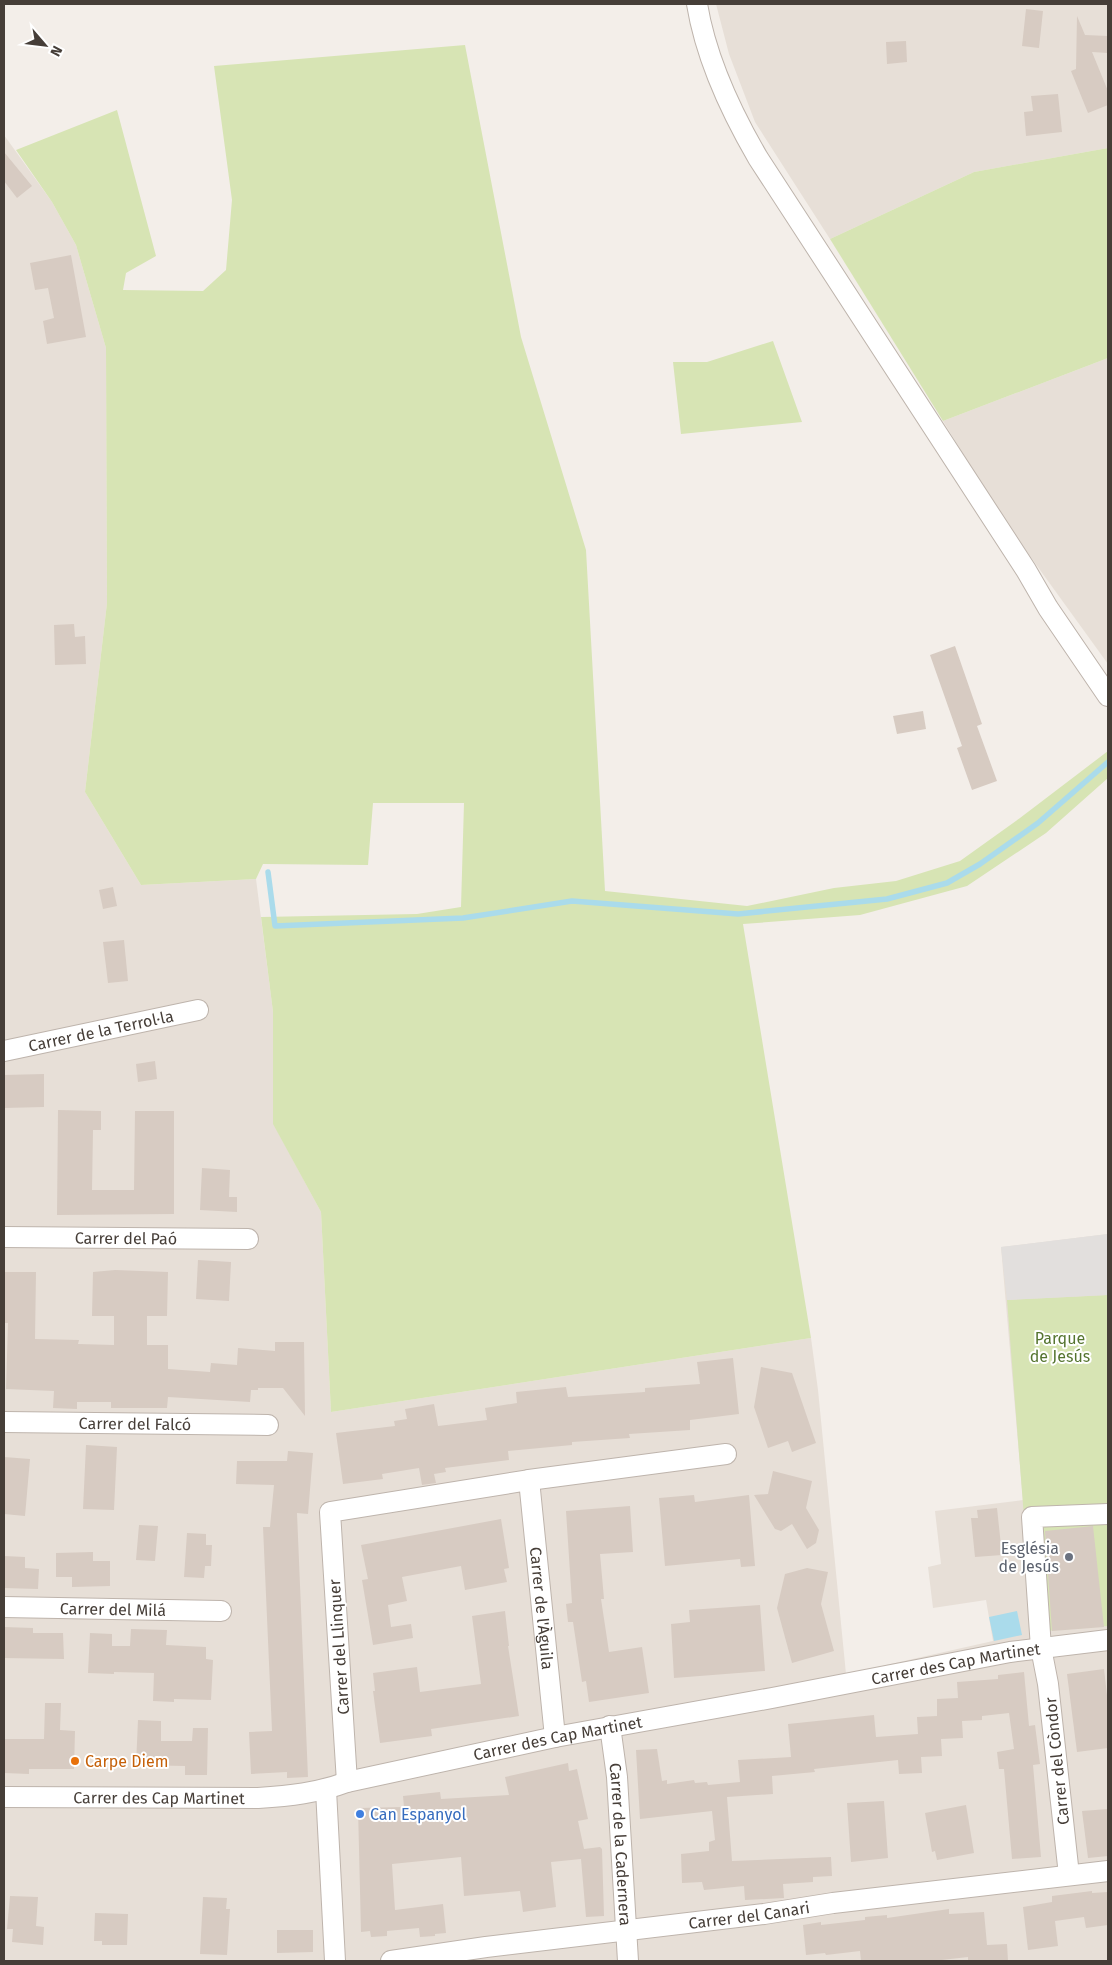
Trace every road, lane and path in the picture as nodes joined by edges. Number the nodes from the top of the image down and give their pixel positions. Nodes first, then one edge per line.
1 (697, 4) edge
2 (1108, 696) edge
3 (198, 1010) dead end
4 (4, 1051) edge
5 (4, 1237) edge
6 (248, 1239) dead end
7 (4, 1422) edge
8 (268, 1425) dead end
9 (726, 1454) dead end
10 (529, 1480) junction
11 (1108, 1514) edge
12 (4, 1607) edge
13 (221, 1611) dead end
14 (1108, 1640) edge
15 (1041, 1648) junction
16 (610, 1726) junction
17 (555, 1737) junction
18 (347, 1782) junction
19 (326, 1790) junction
20 (4, 1797) edge
21 (1108, 1871) edge
22 (1069, 1875) junction
23 (627, 1931) junction
24 (335, 1961) edge
25 (391, 1961) edge
26 (628, 1961) edge

1 - 2 street
3 - 4 street, Carrer de la Terrol·la
5 - 6 street, Carrer del Paó
7 - 8 street, Carrer del Falcó
9 - 10 street
10 - 17 street, Carrer de l'Àguila
10 - 18 street, Carrer del Llinquer
11 - 15 street, Carrer del Còndor
12 - 13 street, Carrer del Milá
14 - 15 street, Carrer des Cap Martinet
15 - 16 street, Carrer des Cap Martinet
15 - 22 street, Carrer del Còndor
16 - 17 street, Carrer des Cap Martinet
16 - 23 street, Carrer de la Cadernera
17 - 18 street, Carrer des Cap Martinet
18 - 19 street, Carrer des Cap Martinet
19 - 20 street, Carrer des Cap Martinet
19 - 24 street
21 - 22 street, Carrer del Canari
22 - 23 street, Carrer del Canari
23 - 25 street, Carrer del Canari
23 - 26 street, Carrer de la Cadernera

